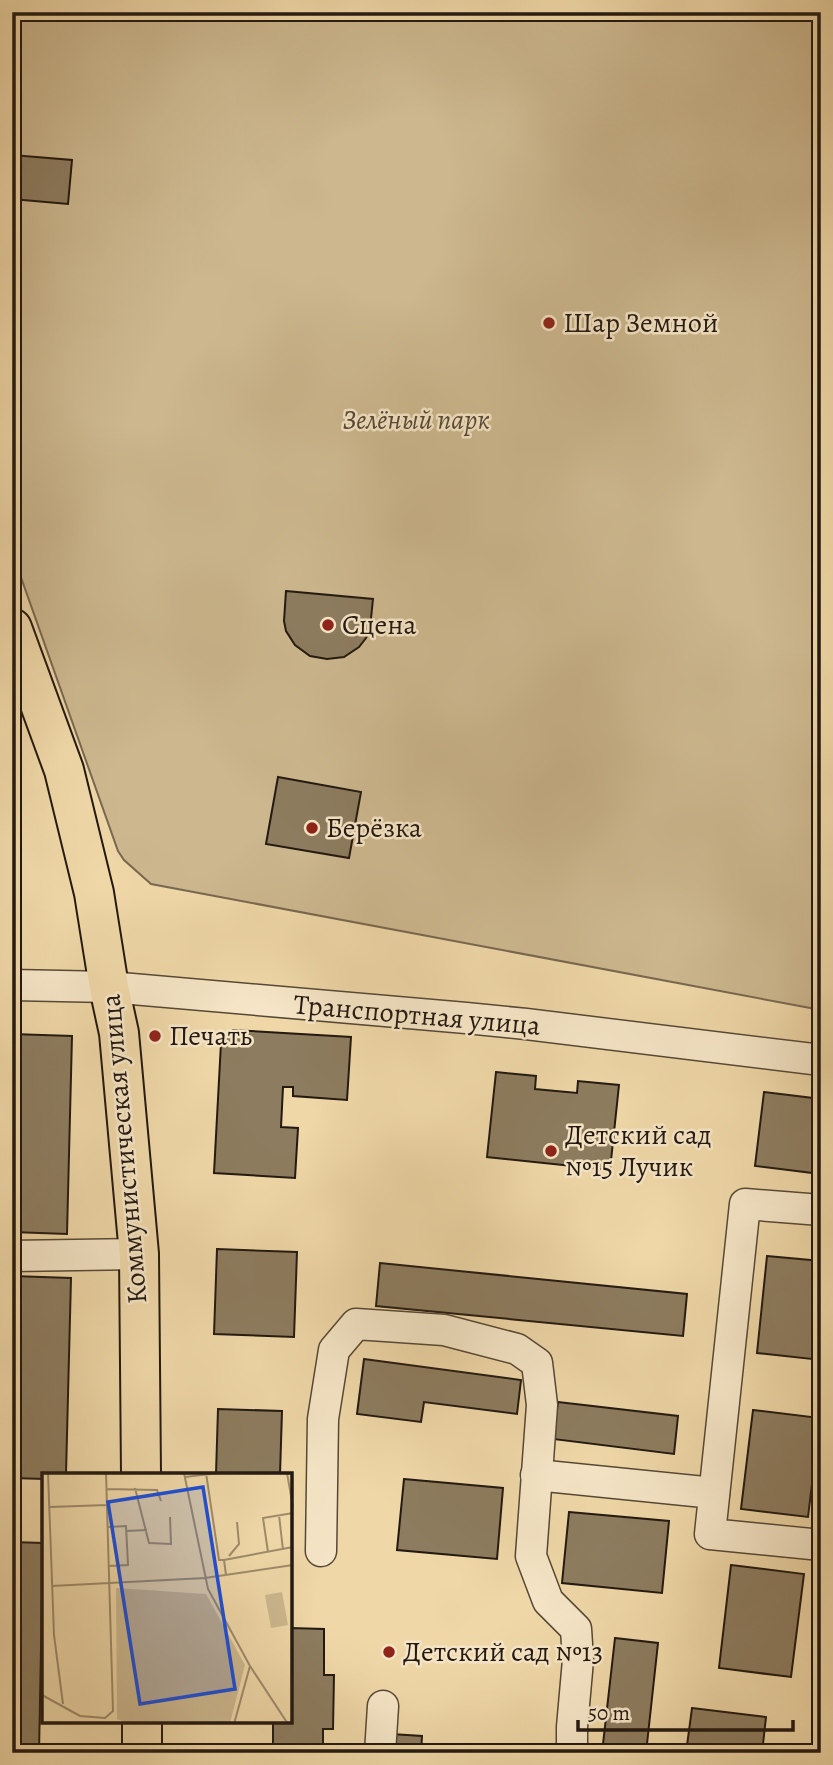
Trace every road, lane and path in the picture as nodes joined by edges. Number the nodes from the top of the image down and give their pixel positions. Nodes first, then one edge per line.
1 (12, 628) edge
2 (12, 985) edge
3 (110, 987) junction
4 (821, 1060) edge
5 (821, 1210) edge
6 (139, 1254) junction
7 (12, 1256) edge
8 (141, 1473) edge
9 (536, 1475) junction
10 (714, 1493) junction
11 (821, 1545) edge
12 (321, 1551) dead end
13 (383, 1706) dead end
14 (142, 1723) edge
15 (142, 1753) edge
16 (380, 1753) edge
17 (572, 1753) edge

1 - 3 main road, Коммунистическая улица
2 - 3 street, Транспортная улица
3 - 4 street, Транспортная улица
3 - 6 main road, Коммунистическая улица
5 - 10 street
6 - 7 street
6 - 8 main road, Коммунистическая улица
9 - 10 street
9 - 12 street
9 - 17 street
10 - 11 street
13 - 16 street
14 - 15 main road

